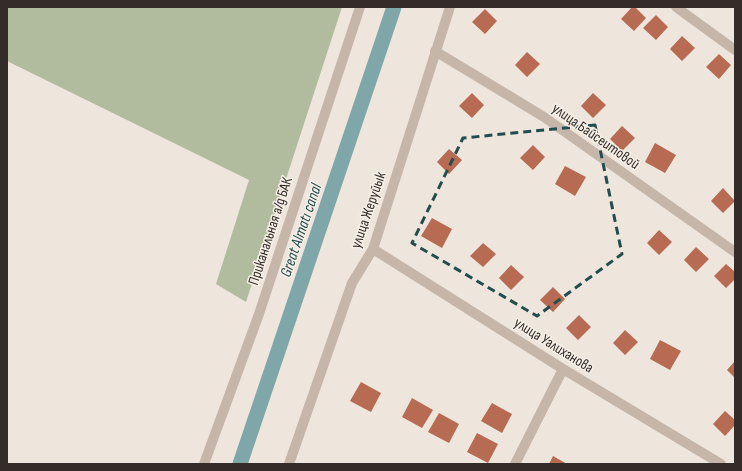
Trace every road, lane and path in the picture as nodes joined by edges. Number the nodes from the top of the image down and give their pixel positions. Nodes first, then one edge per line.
1 (360, 7) edge
2 (450, 7) edge
3 (676, 7) edge
4 (735, 50) edge
5 (435, 51) junction
6 (372, 249) junction
7 (735, 252) edge
8 (563, 369) junction
9 (204, 464) edge
10 (289, 464) edge
11 (515, 464) edge
12 (721, 464) edge

1 - 9 street, Приканальная а/д БАК
2 - 5 street, улица Жеруйык
3 - 4 street
5 - 6 street, улица Жеруйык
5 - 7 street, улица Байсеитовой
6 - 8 street, улица Уалиханова
6 - 10 street, улица Жеруйык
8 - 11 street
8 - 12 street, улица Уалиханова

